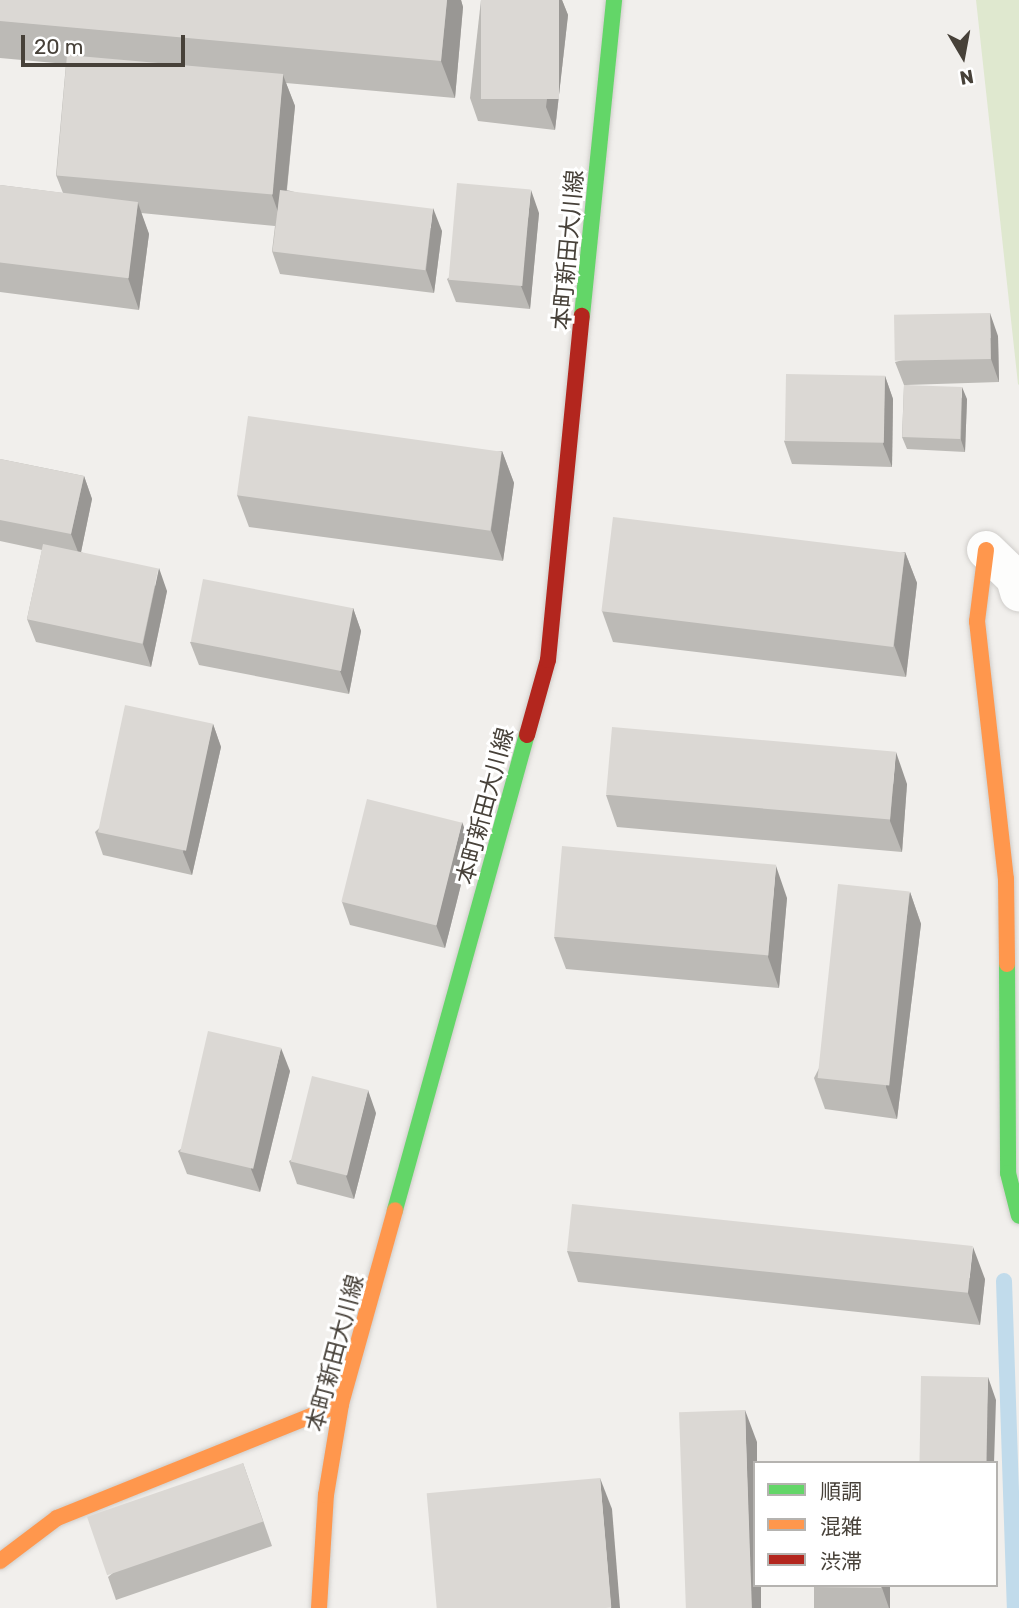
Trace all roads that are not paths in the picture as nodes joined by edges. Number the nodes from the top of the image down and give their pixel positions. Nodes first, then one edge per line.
1 (614, 0) edge
2 (986, 550) joint
3 (1019, 592) edge
4 (1019, 1216) edge
5 (341, 1404) junction
6 (0, 1561) edge
7 (318, 1608) edge

1 - 5 main road, 本町新田大川線
2 - 3 street
2 - 4 main road
5 - 6 main road
5 - 7 main road, 本町新田大川線

